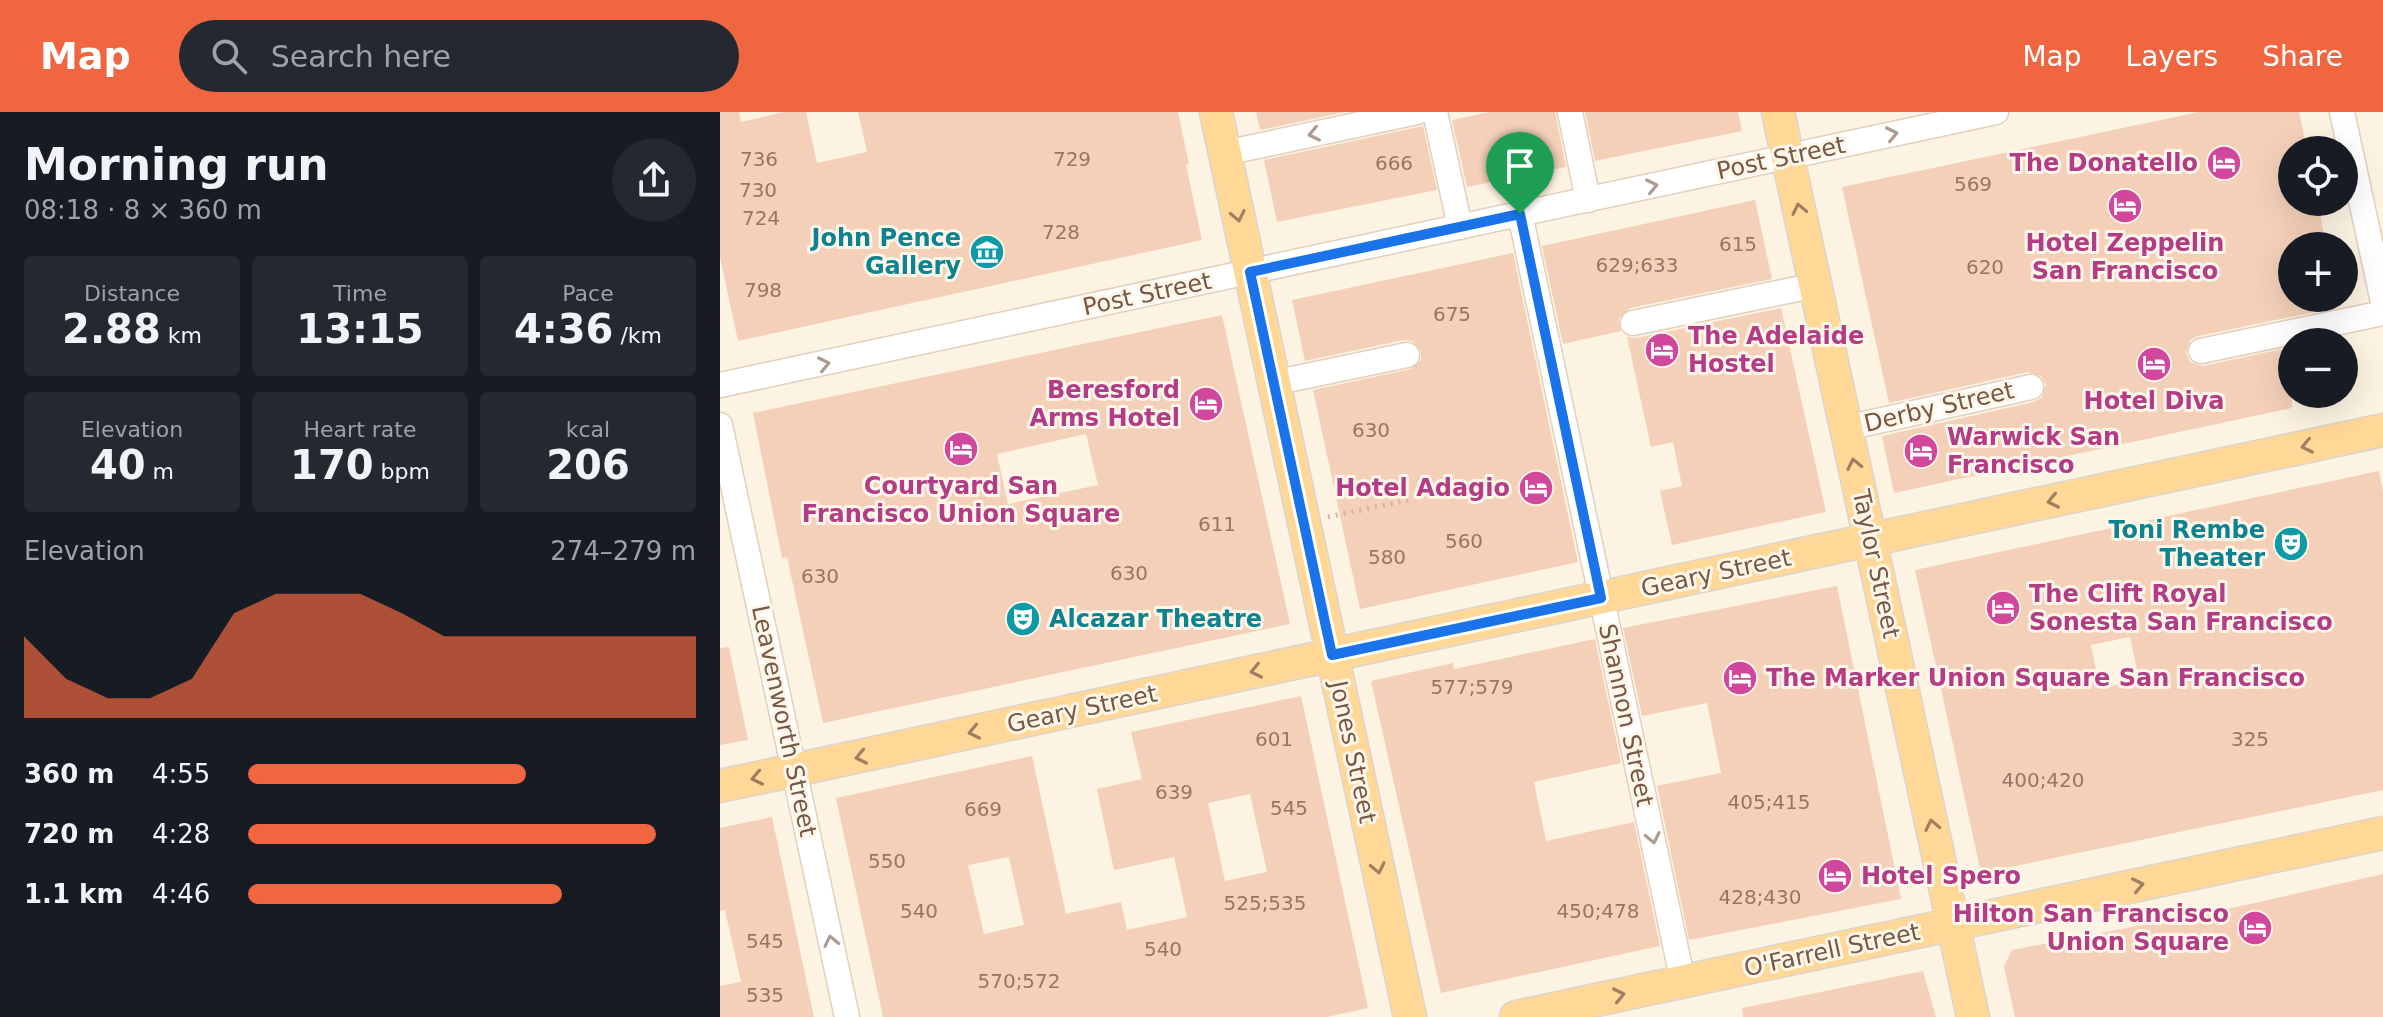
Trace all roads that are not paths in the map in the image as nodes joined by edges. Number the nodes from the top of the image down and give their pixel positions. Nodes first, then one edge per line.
1 (1216, 112) edge
2 (1417, 112) edge
3 (1435, 112) edge
4 (1570, 112) edge
5 (1778, 112) edge
6 (1996, 112) edge
7 (2342, 112) edge
8 (1225, 153) junction
9 (1788, 157) junction
10 (1588, 200) junction
11 (1520, 214) junction
12 (1460, 227) junction
13 (1250, 272) junction
14 (1816, 285) junction
15 (2383, 302) edge
16 (2383, 313) edge
17 (1633, 323) dead end
18 (2201, 351) dead end
19 (1407, 355) dead end
20 (1273, 383) junction
21 (720, 385) edge
22 (2031, 387) dead end
23 (720, 425) edge
24 (1846, 428) junction
25 (2383, 430) edge
26 (1870, 540) junction
27 (1601, 598) junction
28 (1332, 655) junction
29 (794, 771) junction
30 (720, 786) edge
31 (2383, 833) edge
32 (1952, 925) junction
33 (1683, 982) junction
34 (847, 1017) edge
35 (1410, 1017) edge
36 (1516, 1017) edge
37 (1973, 1017) edge

1 - 8 main road, Jones Street
2 -> 8 street
3 - 12 street
4 - 10 street
5 - 9 main road, Taylor Street
9 -> 6 street, Post Street
7 - 15 street
8 -> 13 main road, Jones Street
10 -> 9 street, Post Street
14 -> 9 main road, Taylor Street
10 - 11 street, Post Street
11 - 12 street, Post Street
11 - 27 street, Shannon Street
12 - 13 street, Post Street
13 - 20 main road, Jones Street
21 -> 13 street, Post Street
14 - 17 street
14 - 24 main road, Taylor Street
16 - 18 street
19 - 20 street
20 - 28 main road, Jones Street
22 - 24 street, Derby Street
23 - 29 street, Leavenworth Street
26 -> 24 main road, Taylor Street
25 -> 26 main road, Geary Street
26 - 27 main road, Geary Street
32 -> 26 main road, Taylor Street
27 - 28 main road, Geary Street
27 -> 33 street, Shannon Street
28 -> 29 main road, Geary Street
28 -> 35 main road, Jones Street
29 -> 30 main road, Geary Street
34 -> 29 street, Leavenworth Street
32 -> 31 main road, O'Farrell Street
32 - 33 main road, O'Farrell Street
32 - 37 main road, Taylor Street
36 -> 33 main road, O'Farrell Street

